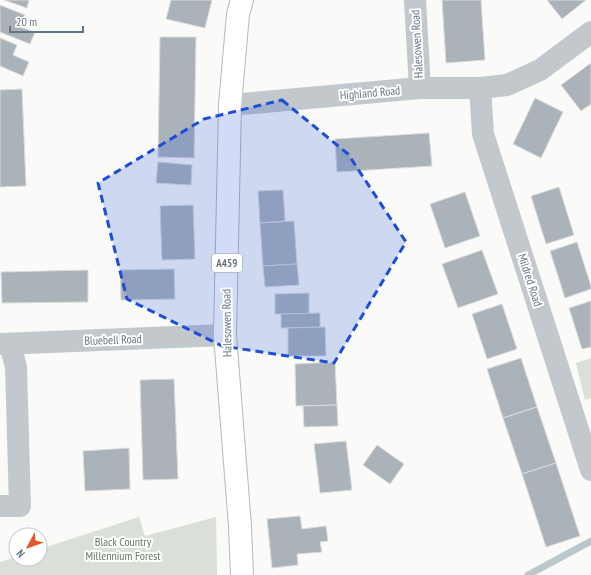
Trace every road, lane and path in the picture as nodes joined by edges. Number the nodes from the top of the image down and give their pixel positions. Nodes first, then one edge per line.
1 (242, 0) edge
2 (415, 0) edge
3 (591, 32) edge
4 (420, 88) junction
5 (480, 88) junction
6 (230, 105) junction
7 (225, 335) junction
8 (5, 344) edge
9 (591, 470) edge
10 (0, 506) edge
11 (242, 575) edge

1 - 6 main road, Halesowen Road / A459
2 - 4 street, Halesowen Road
3 - 5 street, Highland Road
4 - 5 street, Highland Road
4 - 6 street, Highland Road
5 - 9 street, Mildred Road
6 - 7 main road, Halesowen Road / A459
7 - 8 street, Bluebell Road
7 - 11 main road, Halesowen Road / A459
8 - 10 street

